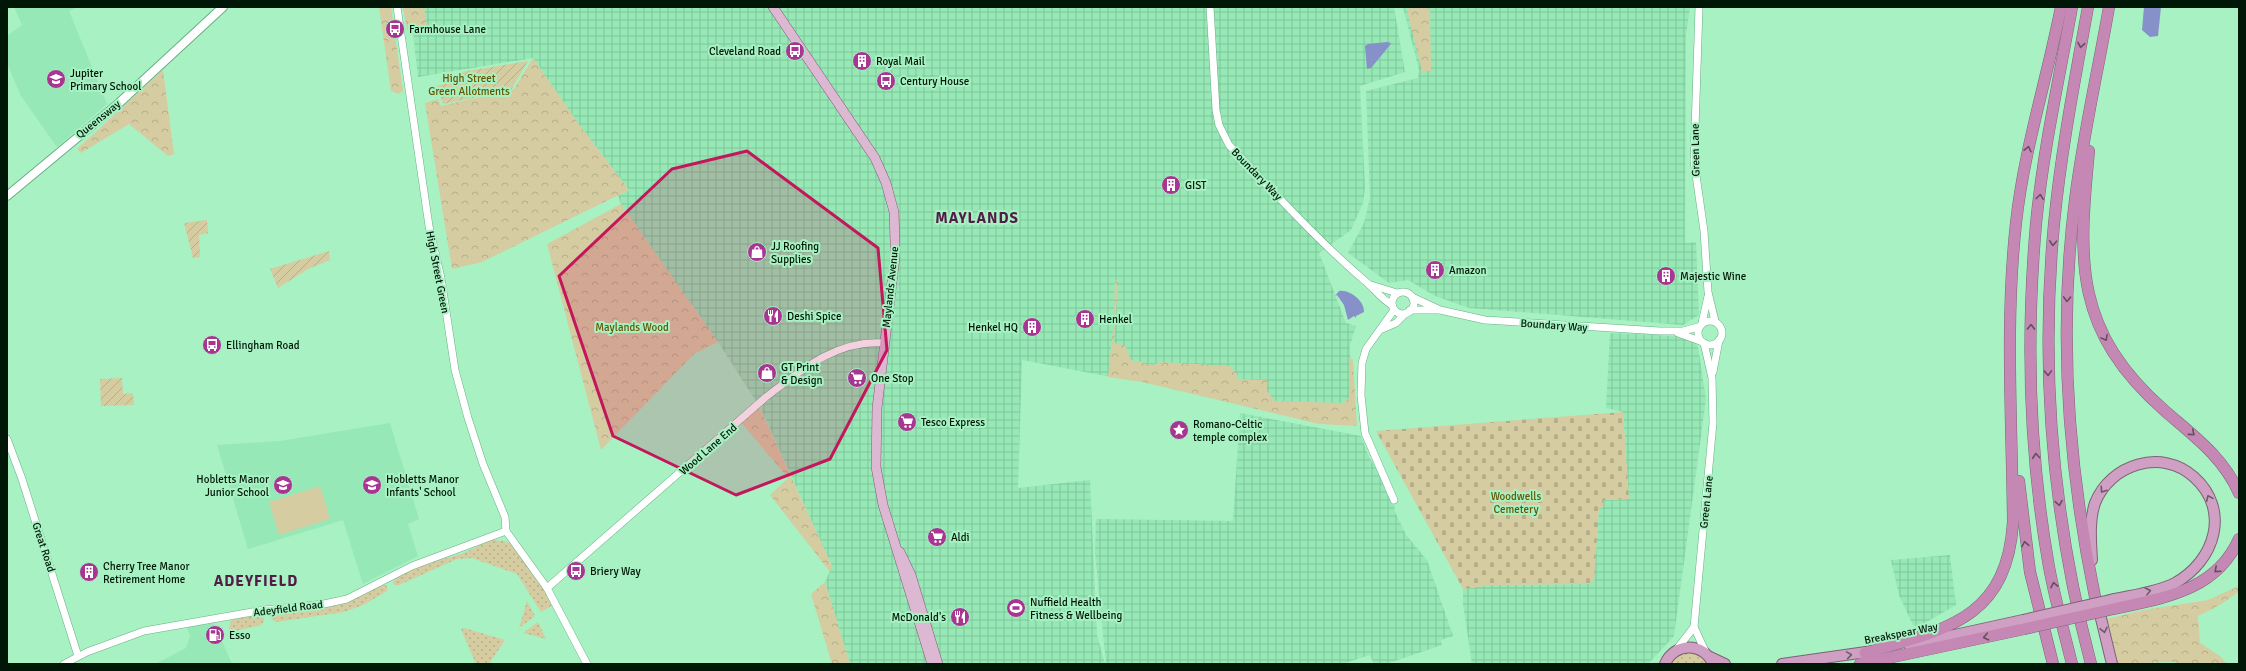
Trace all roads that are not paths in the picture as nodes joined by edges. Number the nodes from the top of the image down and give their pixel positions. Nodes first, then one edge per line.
1 (223, 7) edge
2 (397, 7) edge
3 (773, 7) edge
4 (1210, 7) edge
5 (1698, 7) edge
6 (2061, 7) edge
7 (2065, 7) edge
8 (2072, 7) edge
9 (2088, 7) edge
10 (2109, 7) edge
11 (2051, 52) junction
12 (2095, 91) junction
13 (7, 196) edge
14 (1369, 284) junction
15 (1708, 292) junction
16 (1397, 293) junction
17 (1412, 297) junction
18 (1393, 307) junction
19 (1440, 310) junction
20 (1408, 312) junction
21 (1715, 321) junction
22 (1700, 325) junction
23 (1380, 330) junction
24 (1669, 332) junction
25 (1719, 340) junction
26 (1702, 342) junction
27 (885, 343) junction
28 (1712, 378) junction
29 (2012, 406) junction
30 (7, 439) edge
31 (2239, 493) edge
32 (1394, 500) dead end
33 (506, 531) junction
34 (2239, 539) edge
35 (898, 550) junction
36 (907, 564) junction
37 (906, 581) junction
38 (547, 588) junction
39 (2095, 597) junction
40 (2112, 605) junction
41 (2023, 624) junction
42 (1694, 627) junction
43 (928, 629) junction
44 (926, 643) junction
45 (1677, 650) junction
46 (1865, 653) junction
47 (78, 656) junction
48 (1710, 658) edge
49 (1664, 663) edge
50 (66, 664) edge
51 (587, 664) edge
52 (932, 664) edge
53 (938, 664) edge
54 (1726, 664) edge
55 (1782, 664) edge
56 (1860, 664) edge
57 (2053, 664) edge
58 (2072, 664) edge
59 (2091, 664) edge
60 (2112, 664) edge

1 - 13 main road, Queensway
2 - 33 street, High Street Green
3 - 27 main road, Maylands Avenue
4 - 14 street, Boundary Way
5 - 15 street, Green Lane
6 - 11 highway
7 - 11 highway
58 -> 8 highway
9 -> 59 highway
10 - 12 highway
29 -> 11 highway
12 -> 31 highway
12 -> 39 highway
14 - 16 street, Boundary Way
14 - 18 street, Boundary Way
15 - 21 street, Green Lane
15 - 22 street, Green Lane
16 - 17 street
16 - 18 street
17 - 19 street, Boundary Way
17 - 20 street
18 - 20 street
18 - 23 street
19 - 20 street, Boundary Way
19 - 24 street, Boundary Way
20 - 23 street
21 - 22 street
21 - 25 street
22 - 24 street, Boundary Way
22 - 26 street
23 - 32 street
24 - 26 street, Boundary Way
25 - 26 street
25 - 28 street, Green Lane
26 - 28 street, Green Lane
27 - 35 main road, Maylands Avenue
27 - 38 street, Wood Lane End
28 - 42 street, Green Lane
29 - 46 highway
57 -> 29 highway
30 - 47 street, Great Road
33 - 38 street
33 - 47 street, Adeyfield Road
34 -> 40 highway
35 - 36 main road, Maylands Avenue
35 - 37 main road, Maylands Avenue
36 - 37 main road
36 - 43 main road, Maylands Avenue
37 - 44 main road, Maylands Avenue
38 - 51 street
40 -> 39 highway
39 -> 60 highway
40 - 41 highway, bridge
41 - 46 highway, Breakspear Way
41 -> 56 highway
42 - 45 street
42 - 48 street
43 - 44 main road
43 - 53 main road, Maylands Avenue
44 - 52 main road, Maylands Avenue
45 - 48 highway
45 - 49 highway
55 -> 46 highway, Breakspear Way
47 - 50 street, Adeyfield Road
48 - 54 highway

